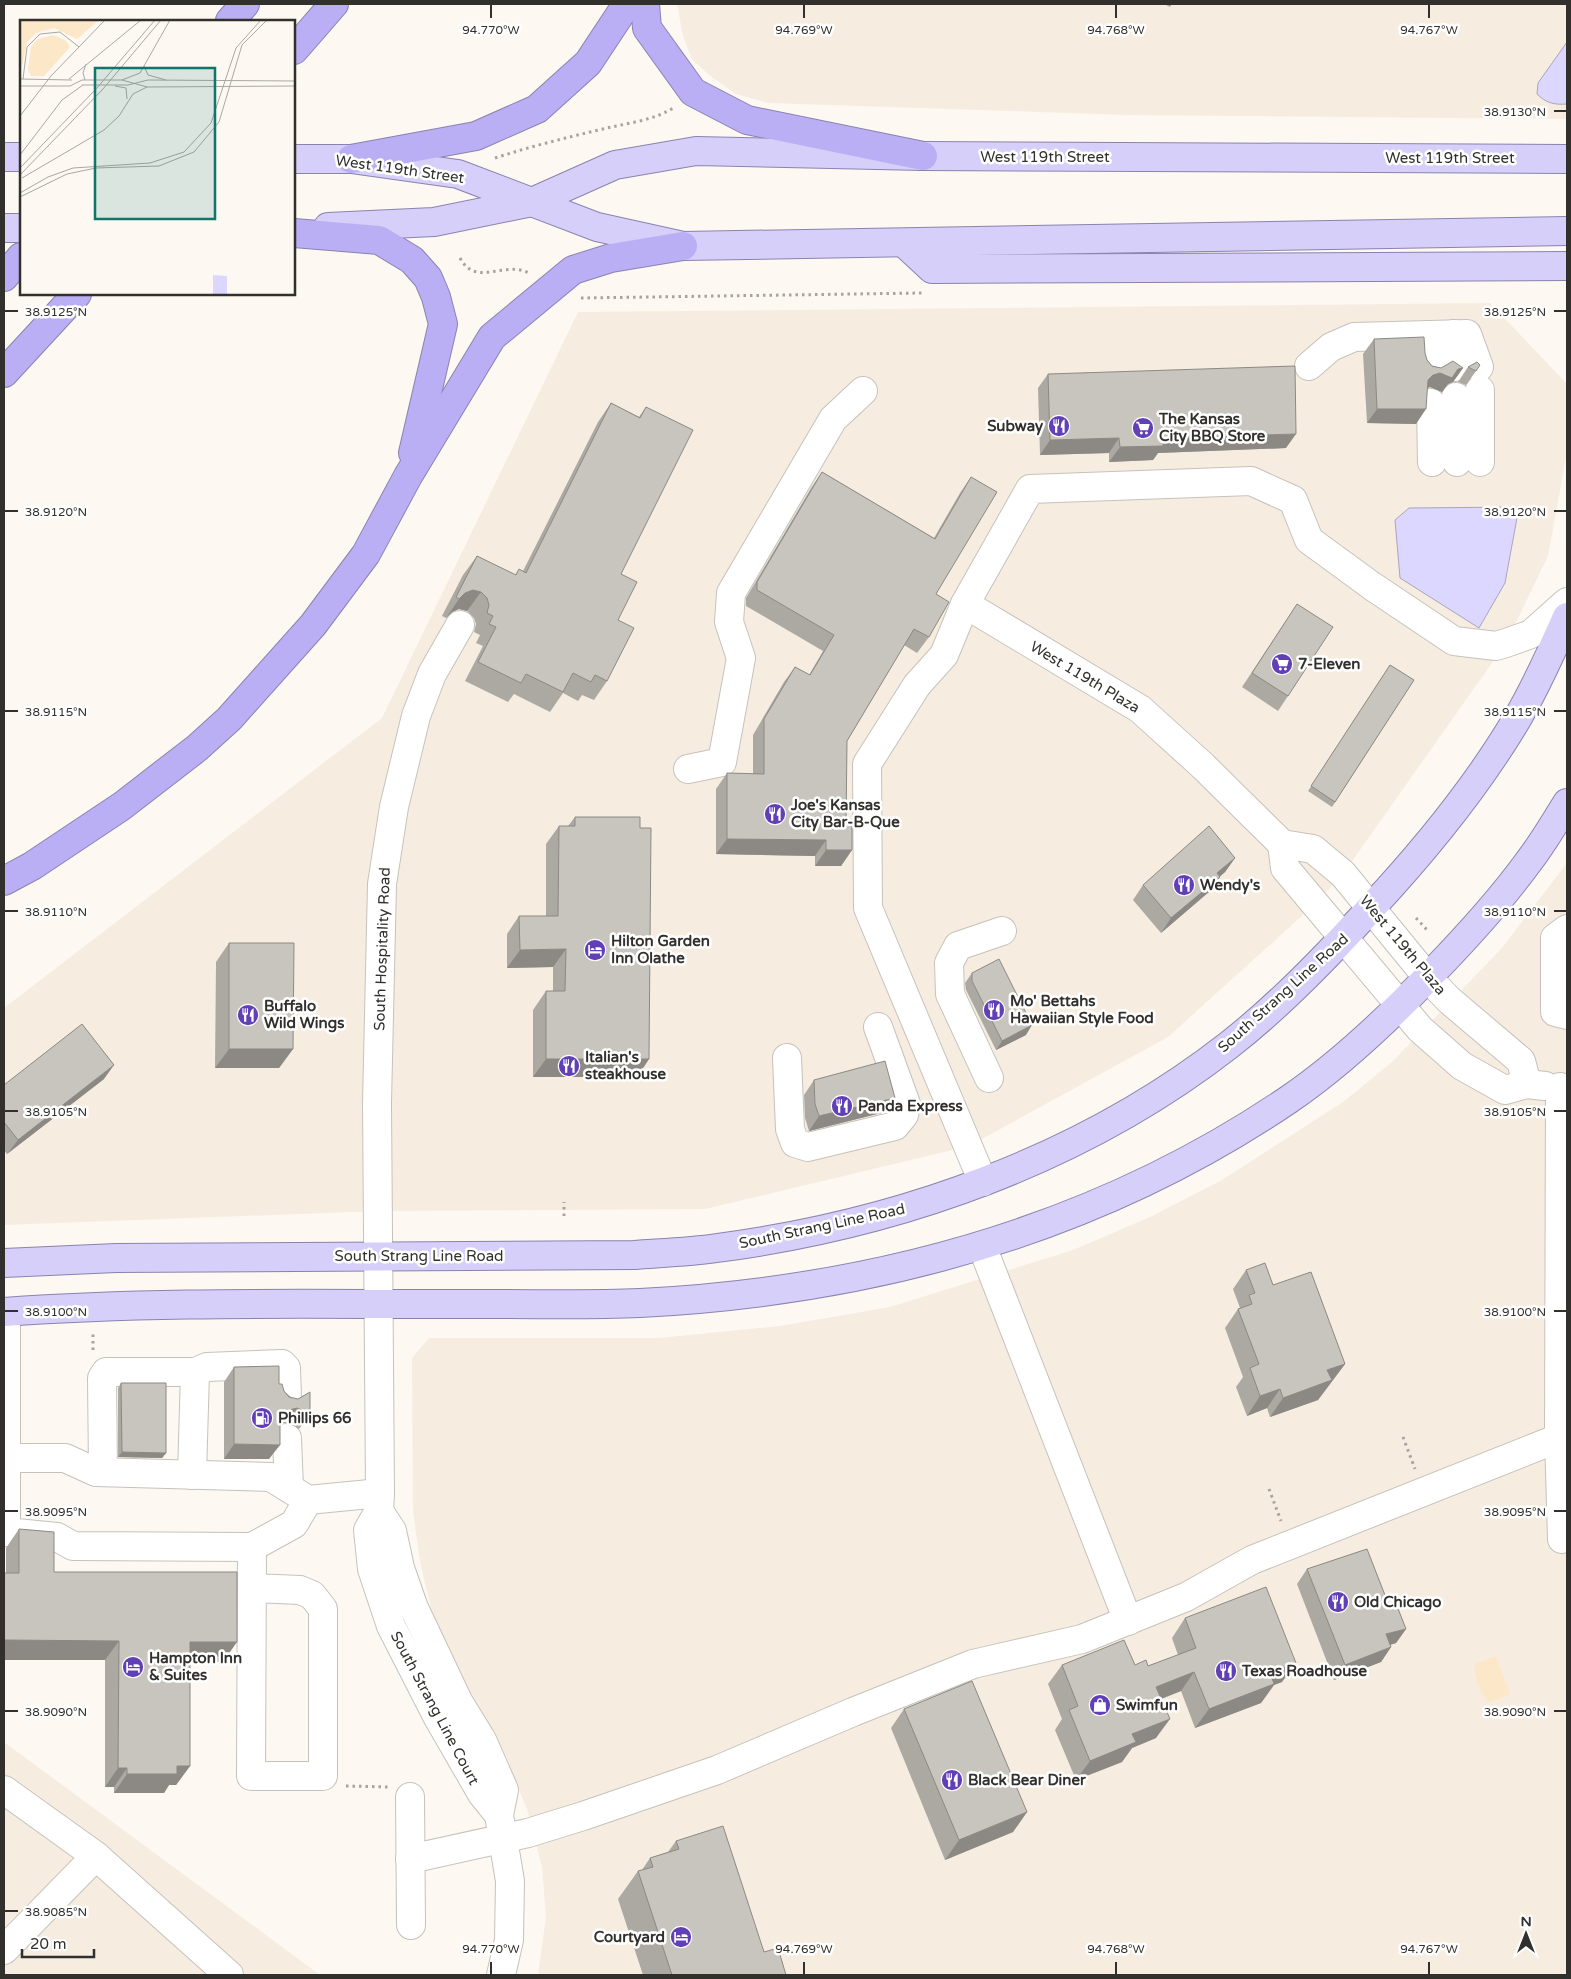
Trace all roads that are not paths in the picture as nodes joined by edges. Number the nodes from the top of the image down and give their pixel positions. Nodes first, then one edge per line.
1 (245, 4) edge
2 (334, 4) edge
3 (628, 4) edge
4 (645, 4) edge
5 (231, 20) edge
6 (295, 49) edge
7 (923, 156) junction
8 (4, 157) edge
9 (20, 157) edge
10 (295, 159) edge
11 (351, 159) junction
12 (1567, 159) edge
13 (532, 202) junction
14 (4, 228) edge
15 (20, 228) edge
16 (295, 228) edge
17 (1567, 231) edge
18 (295, 233) edge
19 (904, 243) junction
20 (683, 246) junction
21 (20, 258) edge
22 (1567, 266) edge
23 (4, 277) edge
24 (76, 295) edge
25 (1442, 335) junction
26 (1309, 366) dead end
27 (4, 373) edge
28 (1455, 382) junction
29 (863, 391) dead end
30 (408, 476) junction
31 (1567, 602) edge
32 (965, 604) junction
33 (1567, 617) edge
34 (460, 625) dead end
35 (688, 769) dead end
36 (1567, 803) edge
37 (1282, 844) junction
38 (4, 881) edge
39 (1372, 908) junction
40 (1567, 929) edge
41 (1002, 931) dead end
42 (1344, 938) junction
43 (1428, 978) junction
44 (1402, 1005) junction
45 (1567, 1016) edge
46 (878, 1027) dead end
47 (786, 1058) dead end
48 (985, 1069) dead end
49 (1527, 1084) junction
50 (1564, 1087) edge
51 (983, 1182) junction
52 (982, 1246) junction
53 (377, 1256) junction
54 (4, 1264) edge
55 (377, 1305) junction
56 (5, 1312) edge
57 (195, 1372) junction
58 (286, 1398) edge
59 (287, 1438) dead end
60 (1559, 1438) junction
61 (5, 1458) edge
62 (103, 1472) junction
63 (192, 1475) junction
64 (299, 1494) junction
65 (380, 1502) junction
66 (1562, 1539) dead end
67 (252, 1547) junction
68 (252, 1588) junction
69 (1128, 1621) junction
70 (4, 1790) edge
71 (410, 1797) dead end
72 (502, 1827) junction
73 (96, 1856) junction
74 (410, 1859) junction
75 (411, 1925) dead end
76 (4, 1950) edge
77 (228, 1975) edge
78 (501, 1975) edge

1 - 5 highway
2 - 6 highway
3 - 11 highway
4 - 7 highway
7 - 12 main road, West 119th Street
7 - 13 main road, West 119th Street
8 - 9 main road
10 - 11 main road, West 119th Street
11 - 13 main road, West 119th Street
13 - 16 main road, West 119th Street
13 - 20 main road, West 119th Street
14 - 15 main road
17 - 19 main road, West 119th Street
18 - 30 highway
19 - 20 main road, West 119th Street
19 - 22 main road
20 - 30 highway
21 - 23 highway
24 - 27 highway
25 - 26 street
25 - 28 street
25 - 28 street
28 - 28 street
29 - 35 street
30 - 38 highway
31 - 32 street
32 - 37 street, West 119th Plaza
32 - 51 street
33 - 39 main road, South Strang Line Road
34 - 53 street, South Hospitality Road
36 - 43 main road
37 - 39 street, West 119th Plaza
37 - 42 street
39 - 42 main road, South Strang Line Road
39 - 43 street, West 119th Plaza
40 - 45 street
41 - 48 street
42 - 44 street
42 - 51 main road, South Strang Line Road
43 - 44 main road
43 - 49 street, West 119th Plaza
44 - 49 street
44 - 52 main road
46 - 47 street
49 - 50 street
50 - 60 street
51 - 53 main road, South Strang Line Road
52 - 55 main road
52 - 69 street
53 - 54 main road, South Strang Line Road
53 - 55 street, South Strang Line Court
55 - 56 main road
55 - 65 street, South Strang Line Court
56 - 61 street
57 - 58 street
57 - 62 street
57 - 63 street
59 - 64 street
60 - 66 street
60 - 69 street
61 - 62 street
61 - 67 street
62 - 63 street
63 - 64 street
64 - 65 street
64 - 67 street
65 - 72 street, South Strang Line Court
67 - 68 street
68 - 68 street
69 - 72 street
70 - 73 street
71 - 74 street
72 - 74 street
72 - 78 street
73 - 76 street
73 - 77 street
74 - 75 street

